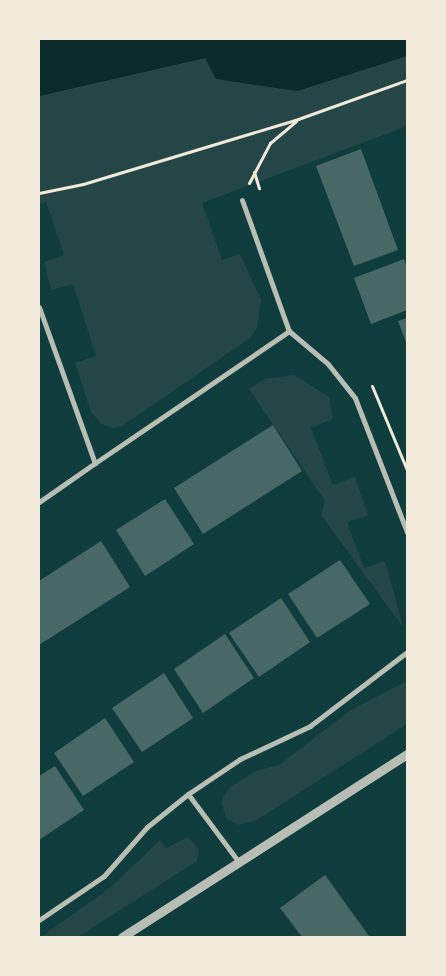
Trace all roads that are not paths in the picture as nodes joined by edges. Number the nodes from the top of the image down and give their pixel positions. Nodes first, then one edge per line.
1 (242, 200) road end
2 (39, 307) edge
3 (289, 331) junction
4 (95, 463) junction
5 (39, 502) edge
6 (407, 532) edge
7 (407, 652) edge
8 (407, 754) edge
9 (188, 794) junction
10 (238, 861) junction
11 (39, 920) edge
12 (122, 937) edge

1 - 3 street
2 - 4 street
3 - 4 street
3 - 6 street
4 - 5 street
7 - 9 street
8 - 10 street
9 - 10 street
9 - 11 street
10 - 12 street

